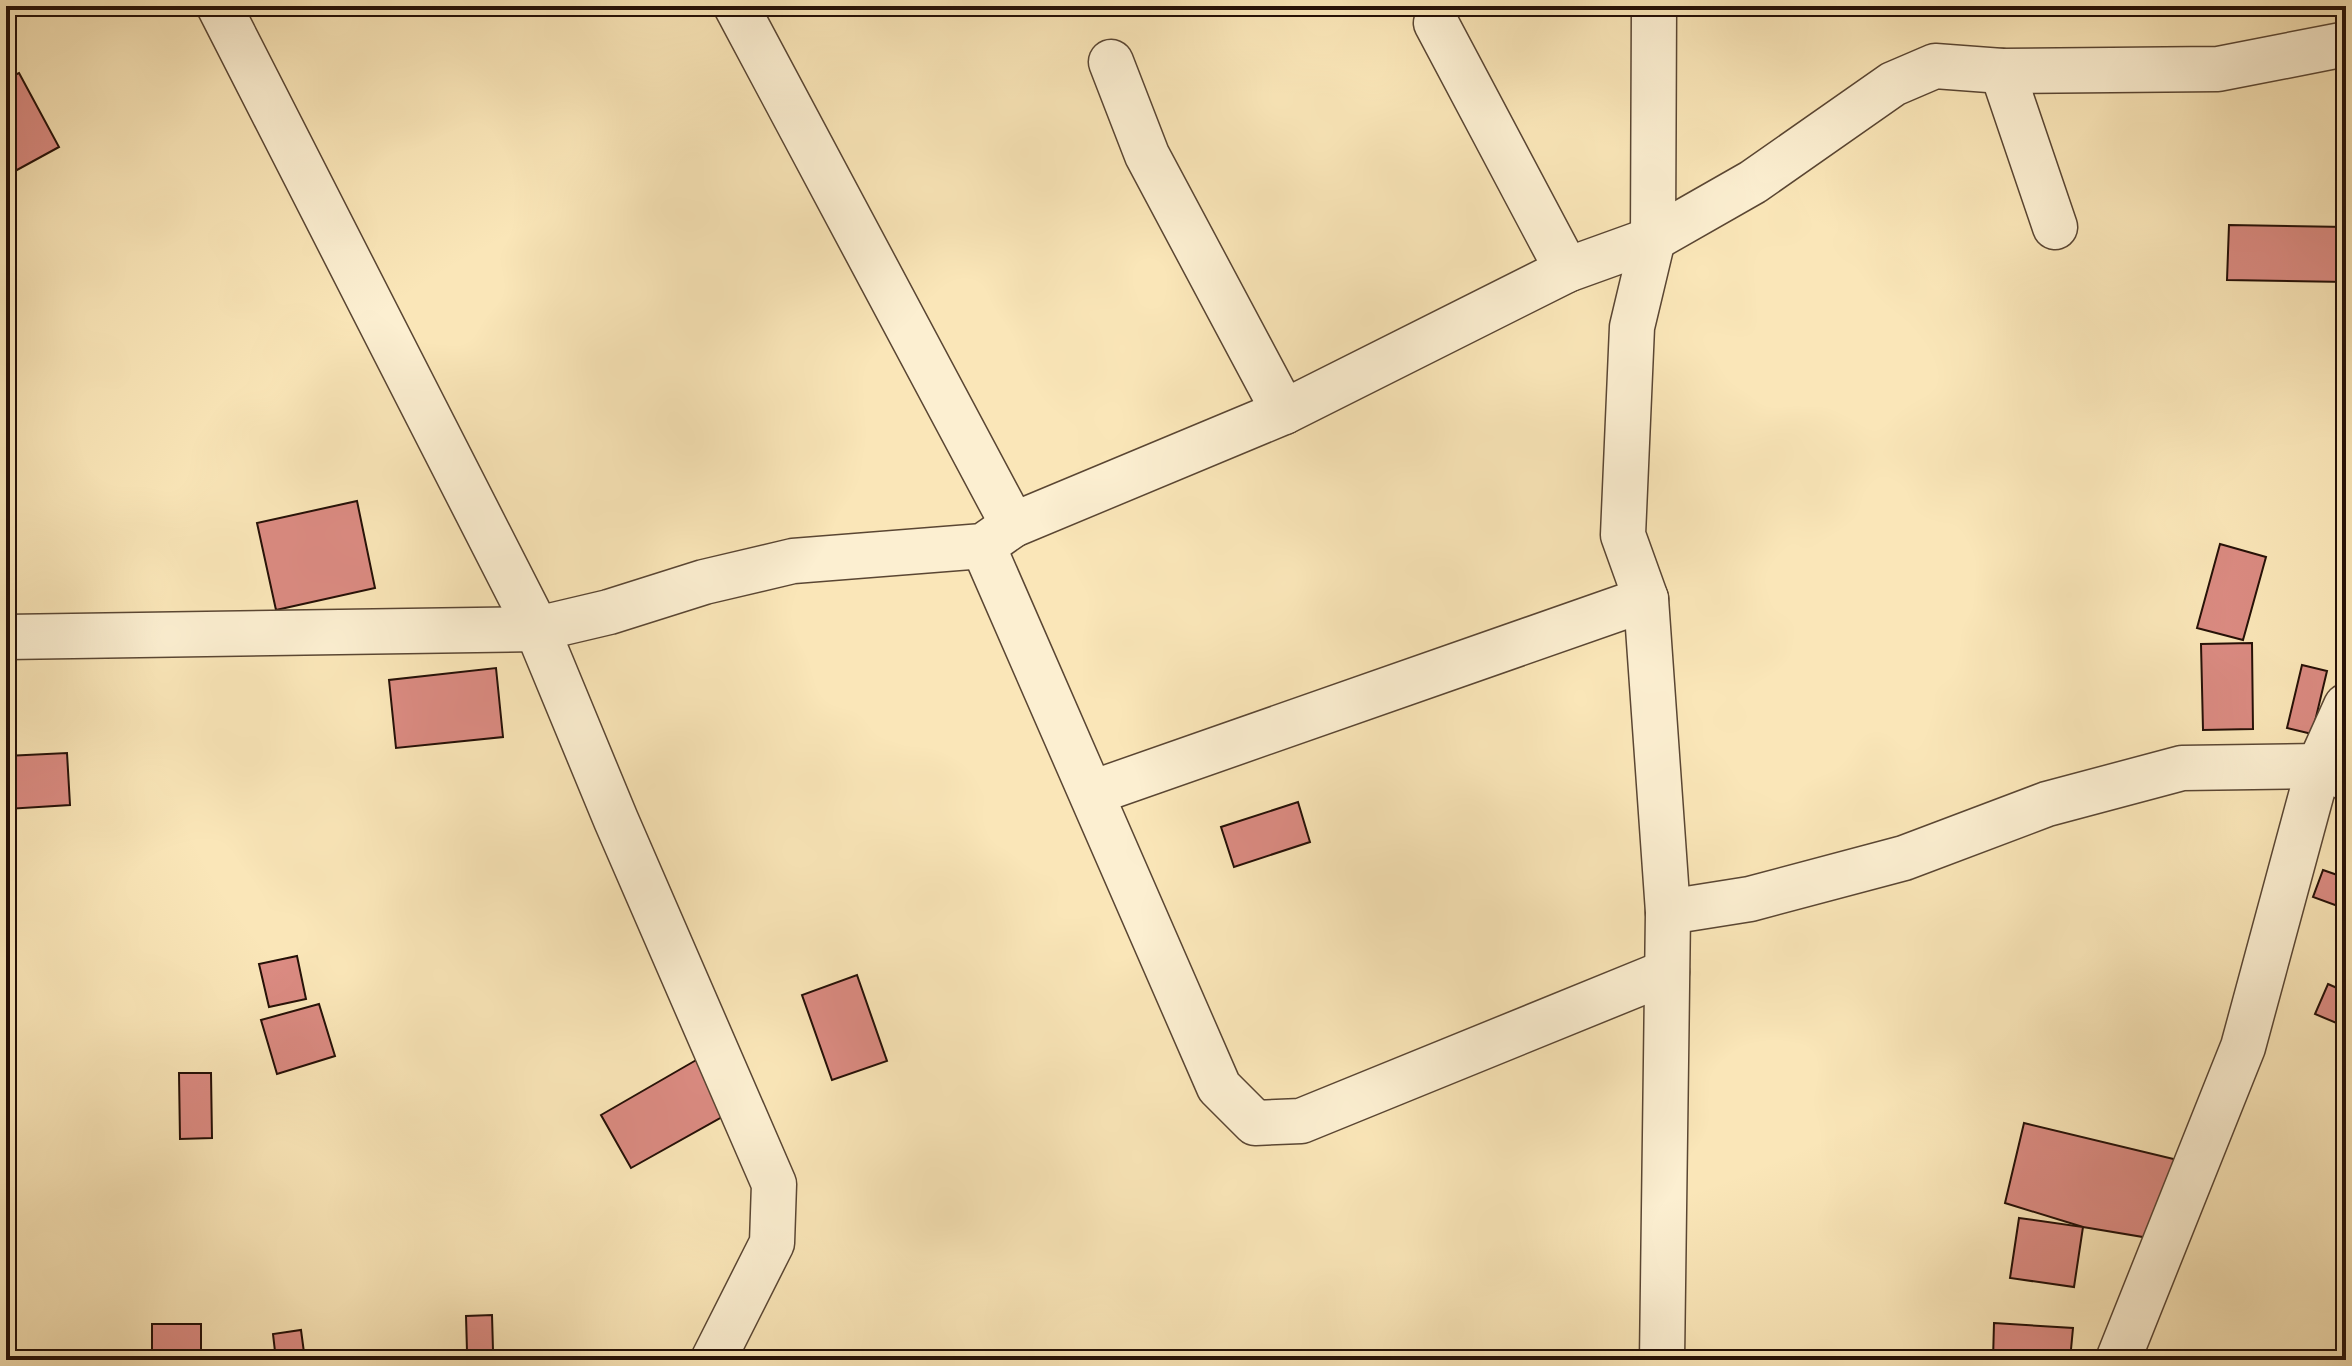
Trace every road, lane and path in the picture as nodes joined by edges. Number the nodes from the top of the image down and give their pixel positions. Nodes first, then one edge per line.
1 (219, 6) edge
2 (736, 6) edge
3 (1654, 6) edge
4 (1436, 23) dead end
5 (2346, 44) edge
6 (1111, 62) dead end
7 (2002, 71) junction
8 (2055, 227) dead end
9 (1653, 239) junction
10 (1567, 270) junction
11 (1284, 412) junction
12 (998, 536) junction
13 (1646, 599) junction
14 (537, 629) junction
15 (6, 637) edge
16 (2346, 706) edge
17 (2333, 772) edge
18 (1092, 793) junction
19 (1668, 912) junction
20 (1667, 972) junction
21 (713, 1360) edge
22 (1662, 1360) edge
23 (2118, 1360) edge

1 - 14 street
2 - 12 street
3 - 9 street
4 - 10 street
5 - 7 street
6 - 11 street
7 - 8 street
7 - 9 street
9 - 10 street
9 - 13 street
10 - 11 street
11 - 12 street
12 - 14 street
12 - 18 street
13 - 18 street
13 - 19 street
14 - 15 street
14 - 21 street
16 - 17 street
17 - 19 street
17 - 23 street
18 - 20 street
19 - 20 street
20 - 22 street

